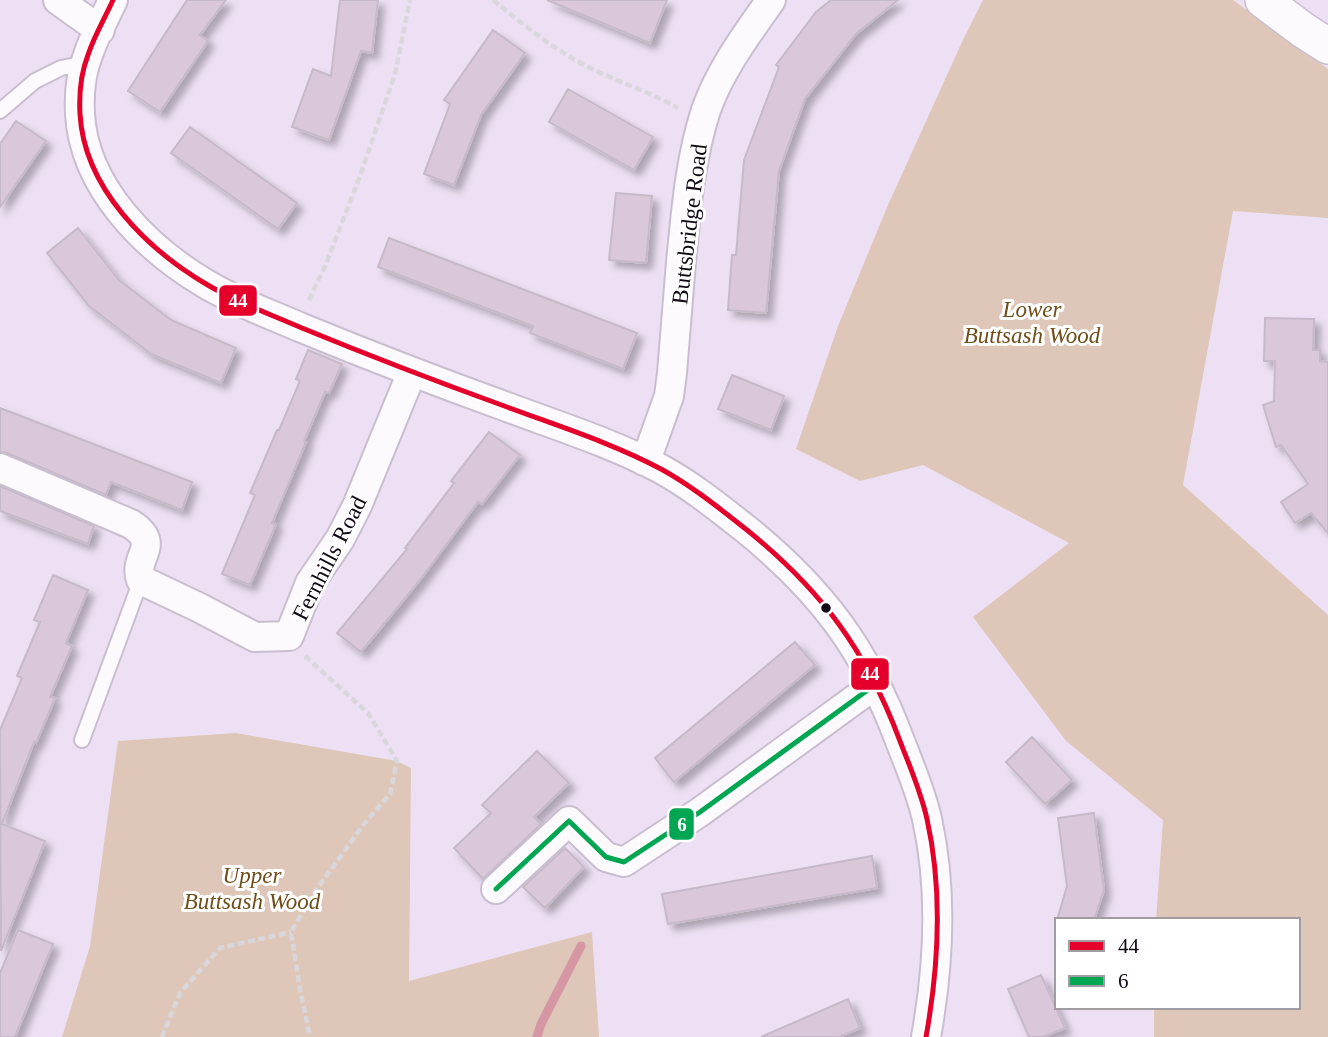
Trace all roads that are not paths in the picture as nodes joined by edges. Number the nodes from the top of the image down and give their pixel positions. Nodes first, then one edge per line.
1 (58, 0) edge
2 (113, 0) edge
3 (771, 0) edge
4 (1264, 0) edge
5 (100, 30) junction
6 (1328, 46) edge
7 (85, 63) junction
8 (0, 111) edge
9 (412, 372) junction
10 (644, 461) junction
11 (0, 468) edge
12 (141, 580) junction
13 (876, 684) junction
14 (82, 740) dead end
15 (496, 889) dead end
16 (926, 1037) edge

1 - 5 street
2 - 5 street
3 - 10 street, Buttsbridge Road
4 - 6 street
5 - 7 street
7 - 8 lane
7 - 9 street
9 - 10 street
9 - 12 street, Fernhills Road
10 - 13 street
11 - 12 street
12 - 14 lane
13 - 15 street
13 - 16 street

